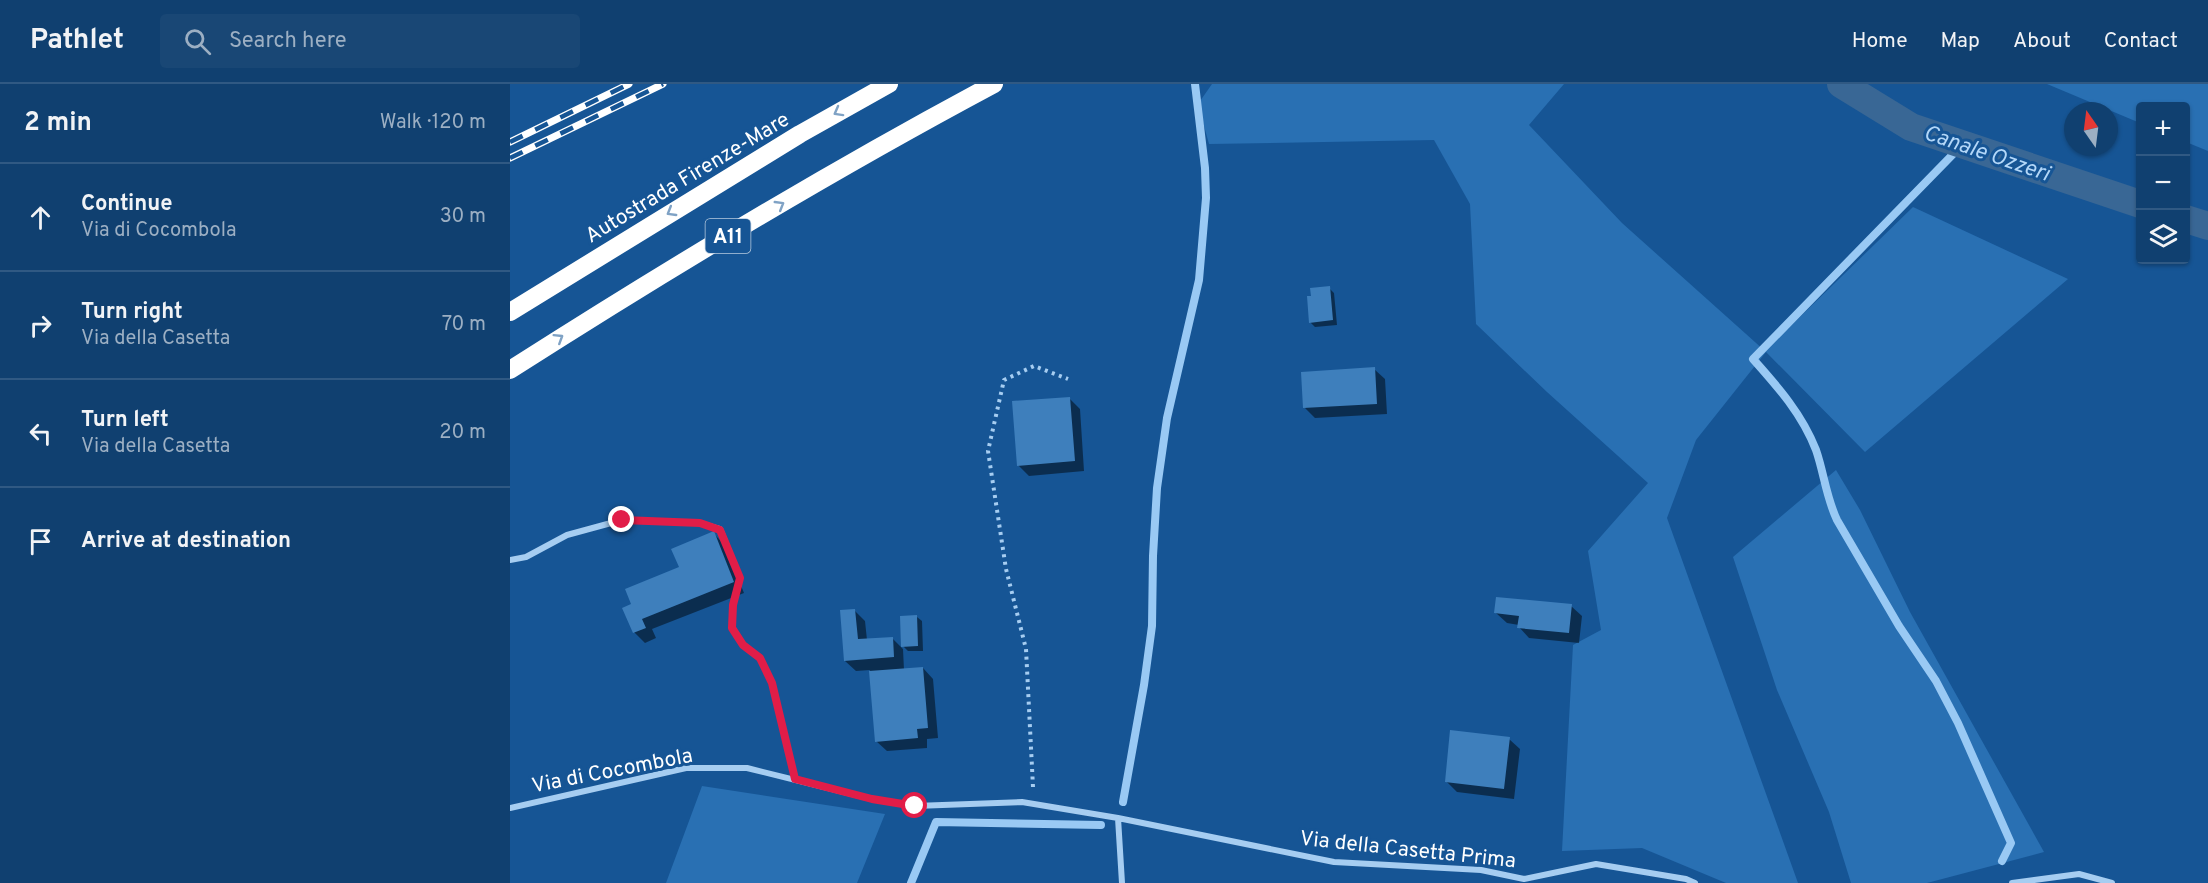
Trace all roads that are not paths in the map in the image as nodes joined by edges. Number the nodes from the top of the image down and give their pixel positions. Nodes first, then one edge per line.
1 (889, 84) edge
2 (994, 84) edge
3 (510, 312) edge
4 (510, 370) edge
5 (510, 560) edge
6 (795, 779) junction
7 (510, 808) edge
8 (1118, 818) junction
9 (1122, 883) edge
10 (1695, 883) edge
11 (2012, 883) edge
12 (2112, 883) edge

1 -> 3 highway, Autostrada Firenze-Mare / A11
4 -> 2 highway, A11
5 - 6 street
6 - 7 street, Via di Cocombola
6 - 8 street, Via di Cocombola
8 - 9 street
8 - 10 street, Via della Casetta Prima
11 - 12 street

